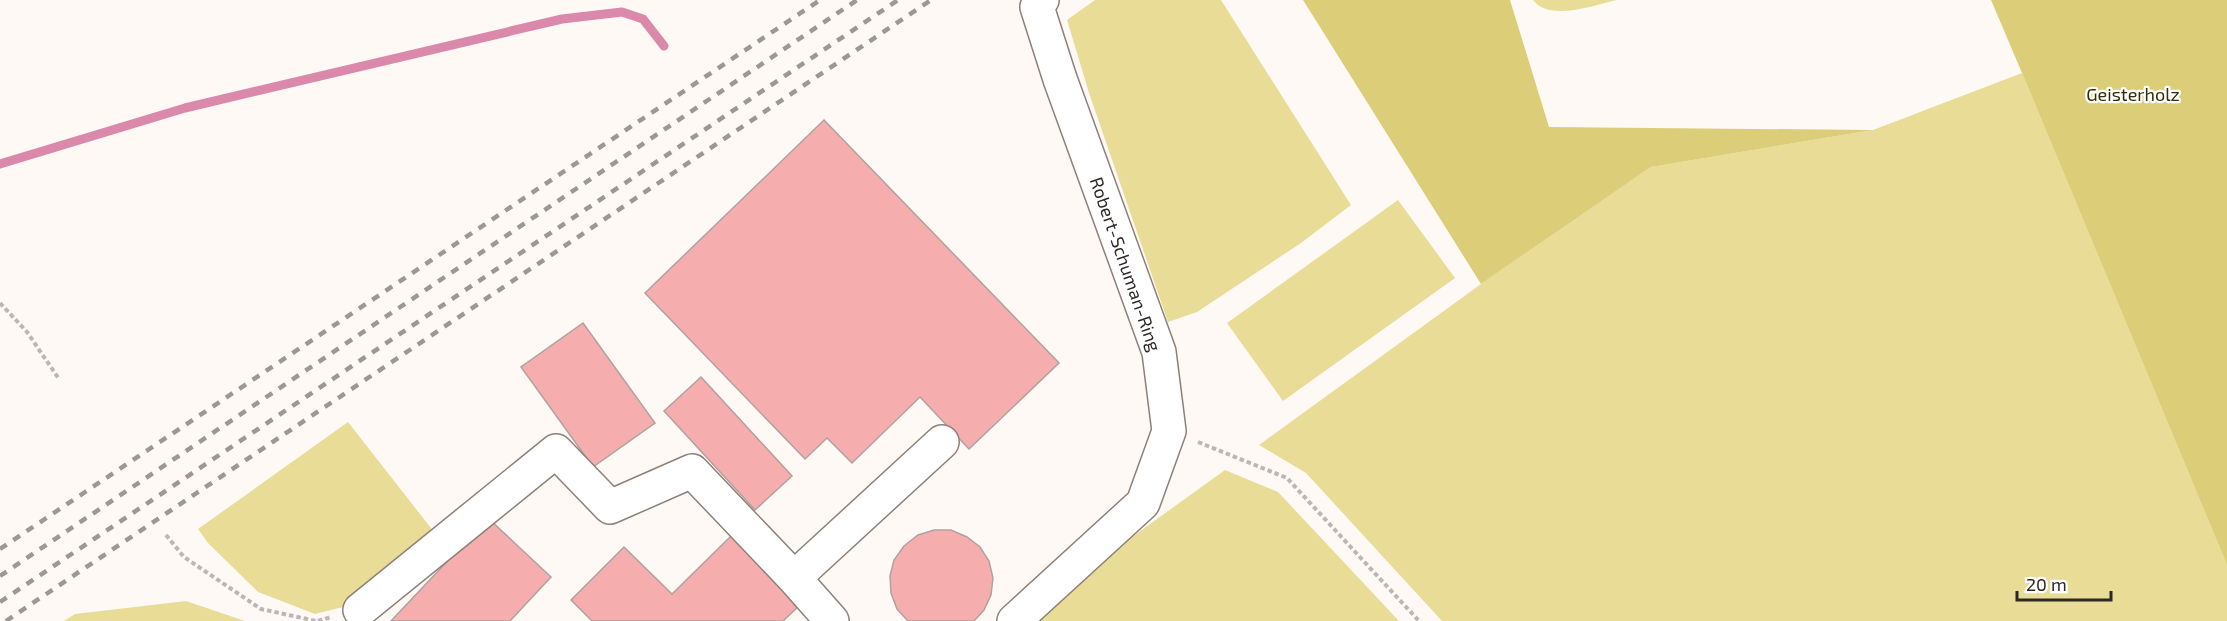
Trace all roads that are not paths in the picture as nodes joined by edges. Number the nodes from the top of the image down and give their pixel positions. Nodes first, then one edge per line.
1 (1042, 0) edge
2 (942, 442) dead end
3 (794, 578) junction
4 (360, 609) dead end
5 (832, 621) edge
6 (1014, 621) edge

1 - 6 street, Robert-Schuman-Ring
2 - 3 street
3 - 4 street
3 - 5 street

